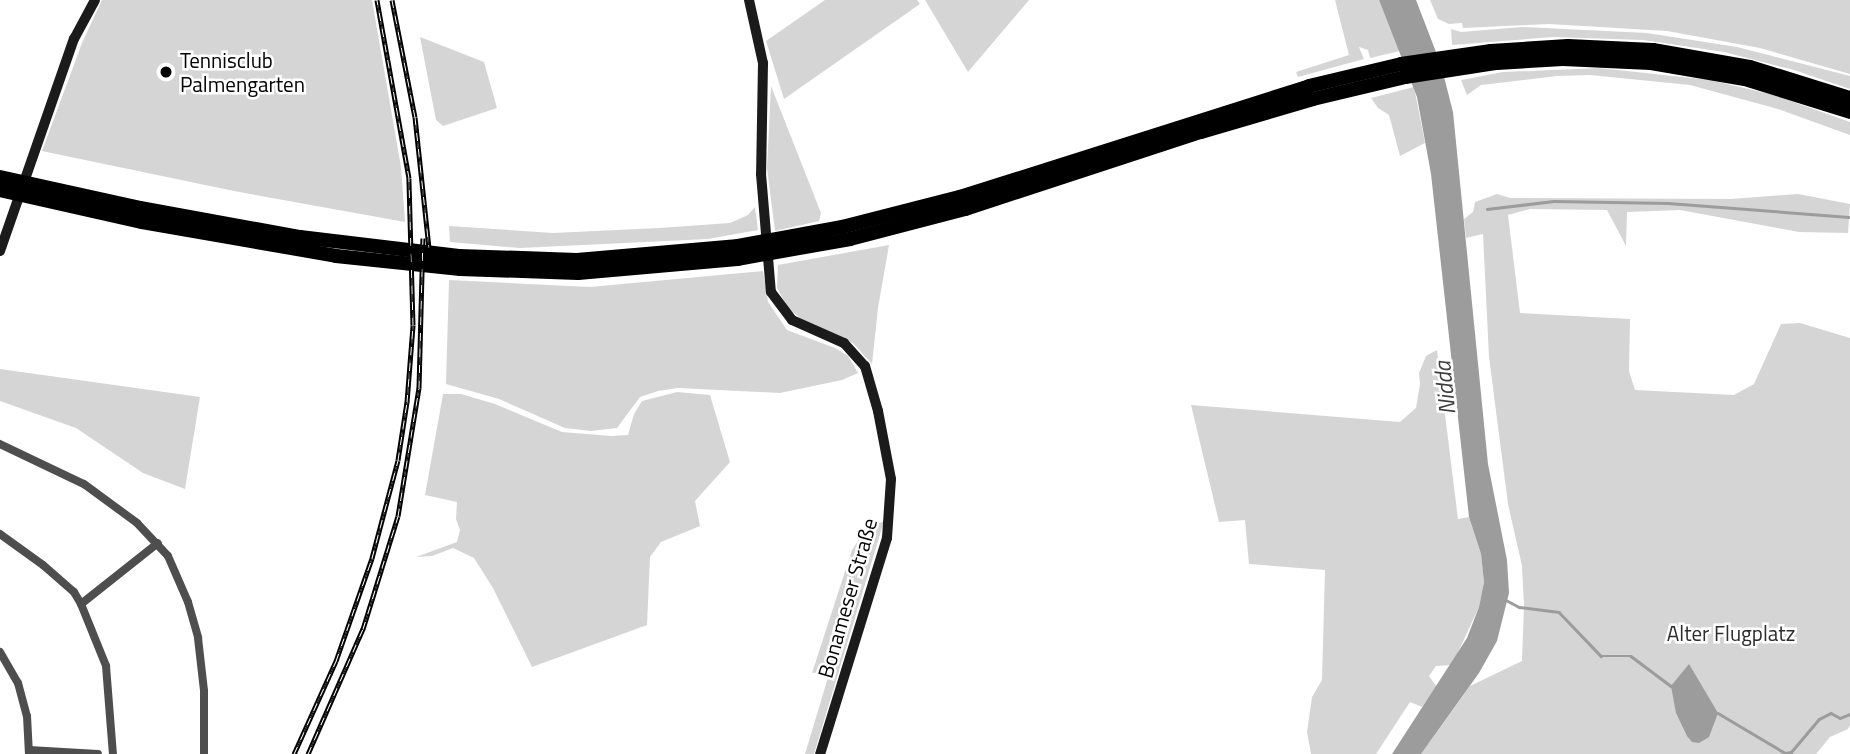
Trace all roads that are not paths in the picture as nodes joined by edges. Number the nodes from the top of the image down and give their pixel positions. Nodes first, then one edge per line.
1 (95, 0) edge
2 (749, 0) edge
3 (1452, 63) junction
4 (1403, 71) junction
5 (1850, 98) edge
6 (1850, 112) edge
7 (0, 177) edge
8 (0, 190) edge
9 (0, 251) edge
10 (0, 444) edge
11 (0, 534) edge
12 (158, 543) junction
13 (82, 604) junction
14 (0, 652) edge
15 (29, 752) edge
16 (99, 754) edge
17 (113, 754) edge
18 (204, 754) edge
19 (820, 754) edge

1 - 9 street
2 - 19 street, Bonameser Straße
3 - 4 highway
3 - 5 highway
3 - 6 highway
4 - 7 highway
4 - 8 highway
10 - 12 street
11 - 13 street
12 - 13 street
12 - 18 street
13 - 17 street
14 - 15 street
15 - 16 street

